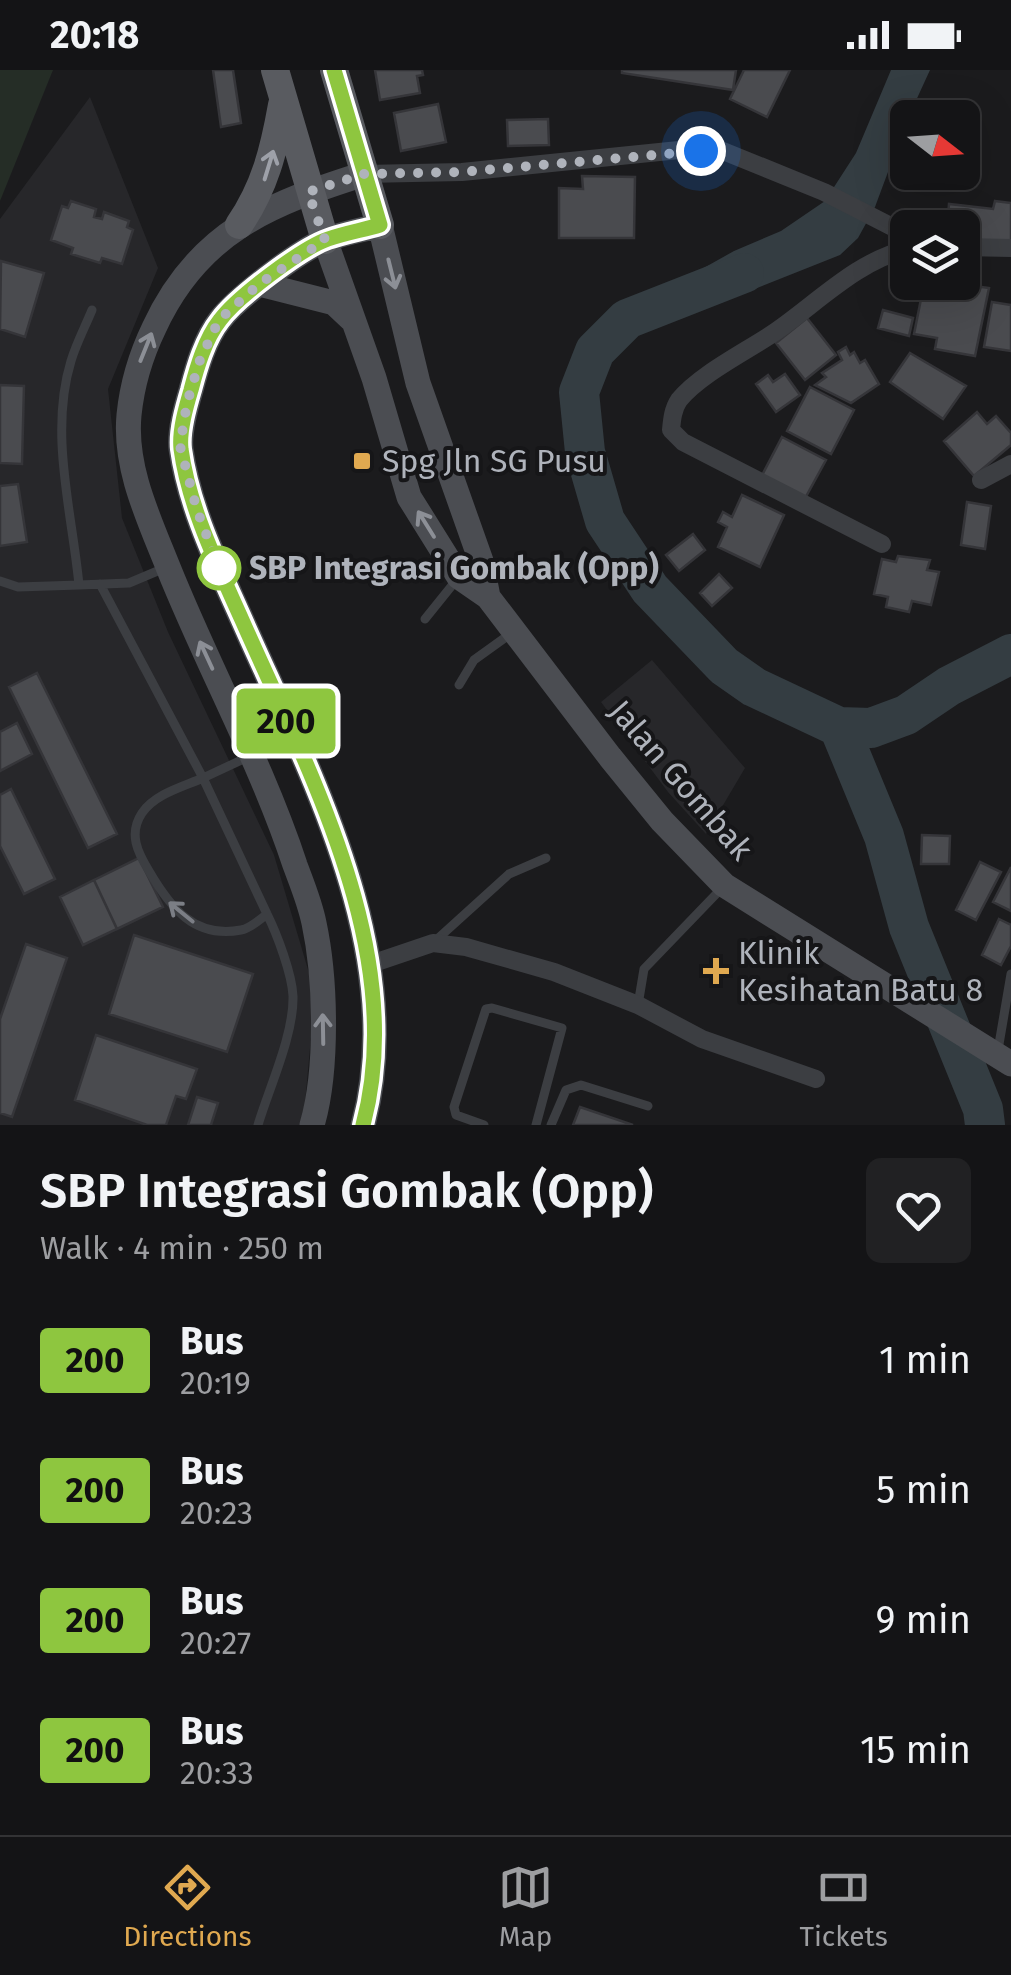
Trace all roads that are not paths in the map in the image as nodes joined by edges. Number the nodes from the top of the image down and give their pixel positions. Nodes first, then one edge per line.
1 (275, 70) edge
2 (334, 70) edge
3 (284, 99) junction
4 (364, 174) junction
5 (308, 192) junction
6 (239, 225) junction
7 (380, 225) junction
8 (890, 227) edge
9 (325, 240) junction
10 (980, 247) edge
11 (1011, 248) edge
12 (890, 256) edge
13 (259, 284) junction
14 (92, 310) dead end
15 (351, 319) junction
16 (1011, 464) edge
17 (981, 480) dead end
18 (882, 544) dead end
19 (481, 561) junction
20 (168, 567) junction
21 (459, 577) junction
22 (100, 584) junction
23 (1, 585) edge
24 (79, 585) junction
25 (488, 597) junction
26 (425, 619) dead end
27 (514, 631) junction
28 (459, 685) dead end
29 (253, 755) junction
30 (202, 778) junction
31 (546, 858) dead end
32 (724, 885) junction
33 (267, 914) junction
34 (433, 943) junction
35 (370, 964) junction
36 (1011, 974) edge
37 (638, 1004) junction
38 (997, 1055) edge
39 (816, 1079) dead end
40 (648, 1106) dead end
41 (258, 1125) edge
42 (312, 1125) edge
43 (363, 1125) edge
44 (484, 1125) edge
45 (536, 1125) edge
46 (551, 1125) edge

1 - 3 main road, Jalan Gombak
2 - 4 main road, Jalan Gombak
3 - 5 main road, Jalan Gombak
6 -> 3 main road
4 - 5 main road
4 - 7 main road, Jalan Gombak
4 - 8 street
5 - 6 main road
5 - 9 main road, Jalan Gombak
20 -> 6 main road
7 - 9 main road
7 -> 19 main road, Jalan Gombak
9 - 13 main road
9 - 15 main road, Jalan Gombak
10 - 11 street
12 - 18 street
13 - 15 main road
13 - 35 main road
14 - 24 lane
21 -> 15 main road, Jalan Gombak
16 - 17 street
19 - 21 lane
19 - 25 main road, Jalan Gombak
20 - 22 lane
29 -> 20 main road
21 - 25 main road, Jalan Gombak
21 - 26 lane
22 - 24 lane
22 - 30 lane
23 - 24 lane
25 - 27 main road, Jalan Gombak
27 - 28 lane
27 - 32 main road, Jalan Gombak
29 - 30 lane
42 -> 29 main road
30 - 33 lane
33 -> 30 lane
31 - 34 lane
32 - 37 lane
32 - 38 main road, Jalan Gombak
33 - 41 lane
34 - 35 street
34 - 37 street
35 - 43 main road
36 - 38 lane
37 - 39 street
40 - 46 lane
44 - 45 lane

